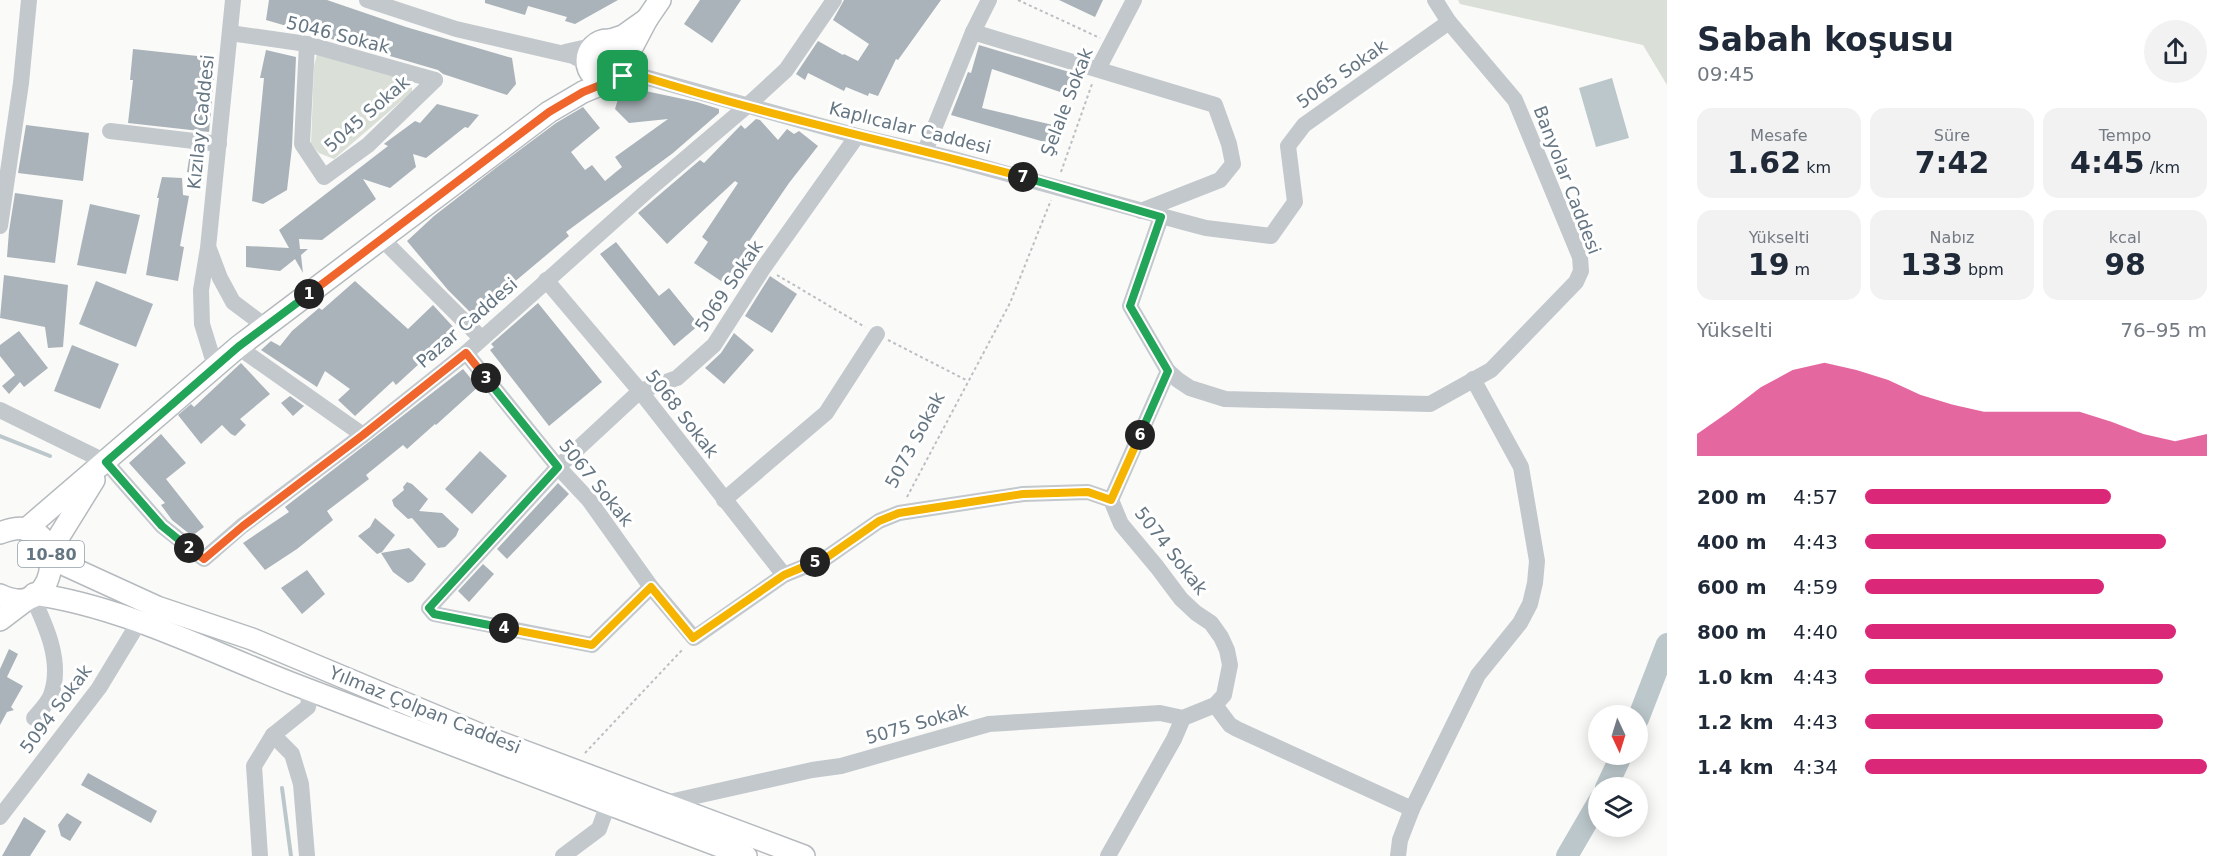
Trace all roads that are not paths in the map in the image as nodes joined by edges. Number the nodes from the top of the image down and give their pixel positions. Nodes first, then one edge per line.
1 (28, 0) edge
2 (233, 0) edge
3 (367, 0) edge
4 (660, 0) edge
5 (834, 0) edge
6 (989, 0) edge
7 (1134, 0) edge
8 (1435, 0) edge
9 (647, 19) junction
10 (1449, 22) junction
11 (973, 32) junction
12 (230, 33) junction
13 (307, 44) junction
14 (598, 50) junction
15 (622, 68) junction
16 (1098, 69) junction
17 (435, 80) joint
18 (747, 106) junction
19 (549, 112) junction
20 (110, 131) dead end
21 (857, 136) junction
22 (219, 144) junction
23 (925, 151) junction
24 (4, 171) edge
25 (1141, 211) junction
26 (1161, 217) junction
27 (0, 226) edge
28 (382, 239) junction
29 (208, 248) junction
30 (546, 280) junction
31 (265, 326) junction
32 (877, 334) dead end
33 (481, 338) junction
34 (238, 347) junction
35 (466, 353) junction
36 (215, 366) junction
37 (1168, 371) junction
38 (1473, 379) junction
39 (640, 391) junction
40 (0, 410) edge
41 (363, 435) junction
42 (106, 462) junction
43 (558, 467) junction
44 (724, 500) junction
45 (1111, 500) junction
46 (899, 513) joint
47 (8, 530) edge
48 (50, 553) junction
49 (784, 575) junction
50 (651, 587) junction
51 (0, 595) edge
52 (32, 596) junction
53 (0, 620) edge
54 (139, 622) junction
55 (693, 638) joint
56 (310, 690) junction
57 (1215, 705) junction
58 (34, 718) dead end
59 (1183, 718) junction
60 (273, 735) junction
61 (665, 803) junction
62 (608, 804) junction
63 (1412, 809) junction
64 (0, 817) edge
65 (260, 856) edge
66 (308, 856) edge
67 (563, 856) edge
68 (746, 856) edge
69 (804, 856) edge
70 (1108, 856) edge
71 (1398, 856) edge

1 - 24 street
2 - 12 street, Kızılay Caddesi
3 - 14 street
4 - 9 main road
5 - 18 street, Pazar Caddesi
6 - 11 street
7 - 16 street, Şelale Sokak
8 - 10 street, Banyolar Caddesi
9 - 14 main road
9 - 15 main road
10 - 26 street, 5065 Sokak
10 - 38 street, Banyolar Caddesi
11 - 16 street
11 - 23 street
12 - 13 street, 5046 Sokak
12 - 22 street, Kızılay Caddesi
13 - 17 street, 5046 Sokak
13 - 17 street, 5045 Sokak
14 - 15 main road
14 - 15 main road
14 - 19 main road
15 - 18 street, Kaplıcalar Caddesi
15 - 19 main road
16 - 25 street
18 - 21 street, Kaplıcalar Caddesi
18 - 30 street, Pazar Caddesi
19 - 28 main road
20 - 22 street
21 - 23 street, Kaplıcalar Caddesi
21 - 39 street, 5069 Sokak
22 - 29 street, Kızılay Caddesi
23 - 25 street, Kaplıcalar Caddesi
24 - 27 street
25 - 26 street, Kaplıcalar Caddesi
26 - 37 street
28 - 31 main road
28 - 33 street
29 - 31 street, Kızılay Caddesi
29 - 36 street, Kızılay Caddesi
30 - 33 street, Pazar Caddesi
30 - 39 street, 5068 Sokak
31 - 34 main road
32 - 44 street
33 - 35 street, Pazar Caddesi
34 - 36 main road
34 - 41 street
35 - 41 street, Pazar Caddesi
35 - 43 street, 5067 Sokak
36 - 42 main road
37 - 38 street, Banyolar Caddesi
37 - 45 street
38 - 63 street
39 - 43 street, 5069 Sokak
39 - 44 street, 5068 Sokak
40 - 42 street
41 - 42 street, Pazar Caddesi
42 - 47 main road
42 - 48 main road
43 - 50 street, 5067 Sokak
43 - 50 street, 5069 Sokak
44 - 49 street, 5068 Sokak
45 - 46 street, 5074 Sokak
45 - 57 street, 5074 Sokak
46 - 49 street, 5073 Sokak
47 - 48 main road, 10-80
48 - 52 main road, 10-80
48 - 61 main road, Yılmaz Çolpan Caddesi / 10-80
49 - 55 street, 5073 Sokak
50 - 55 street, 5067 Sokak
51 - 52 main road, Yılmaz Çolpan Caddesi
52 - 53 main road, 10-80
52 - 54 main road, Yılmaz Çolpan Caddesi
52 - 58 street
54 - 56 main road, Yılmaz Çolpan Caddesi
54 - 64 street, 5094 Sokak
56 - 60 street
56 - 62 main road, Yılmaz Çolpan Caddesi
57 - 59 street
57 - 63 street
59 - 61 street, 5075 Sokak
59 - 70 street
60 - 65 street
60 - 66 street
61 - 69 main road, Yılmaz Çolpan Caddesi / 10-80
62 - 67 street
62 - 68 main road, Yılmaz Çolpan Caddesi
63 - 71 street

